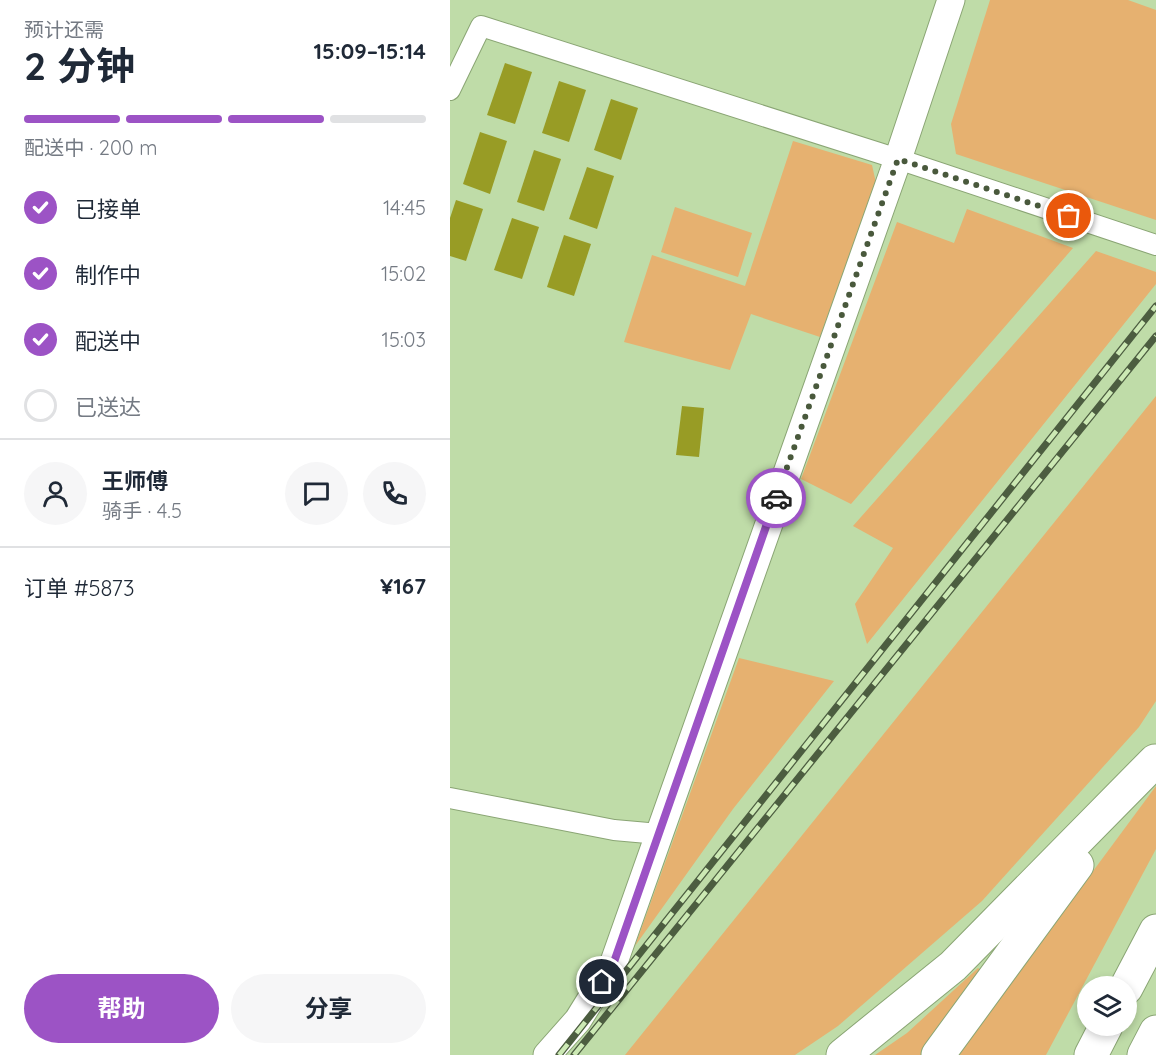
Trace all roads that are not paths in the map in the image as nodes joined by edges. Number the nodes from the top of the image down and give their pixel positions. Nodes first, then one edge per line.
1 (951, 0) edge
2 (450, 90) edge
3 (898, 159) junction
4 (1156, 245) edge
5 (1155, 760) edge
6 (450, 798) edge
7 (659, 834) junction
8 (1156, 931) edge
9 (1132, 976) edge
10 (1156, 1032) edge
11 (1101, 1036) edge
12 (547, 1055) edge
13 (843, 1055) edge
14 (938, 1055) edge
15 (1091, 1055) edge
16 (1144, 1055) edge

1 - 3 street
2 - 3 street
3 - 4 street
3 - 7 street
5 - 13 highway
5 - 14 highway
6 - 7 street
7 - 12 street
8 - 9 highway
10 - 16 highway
11 - 15 highway

